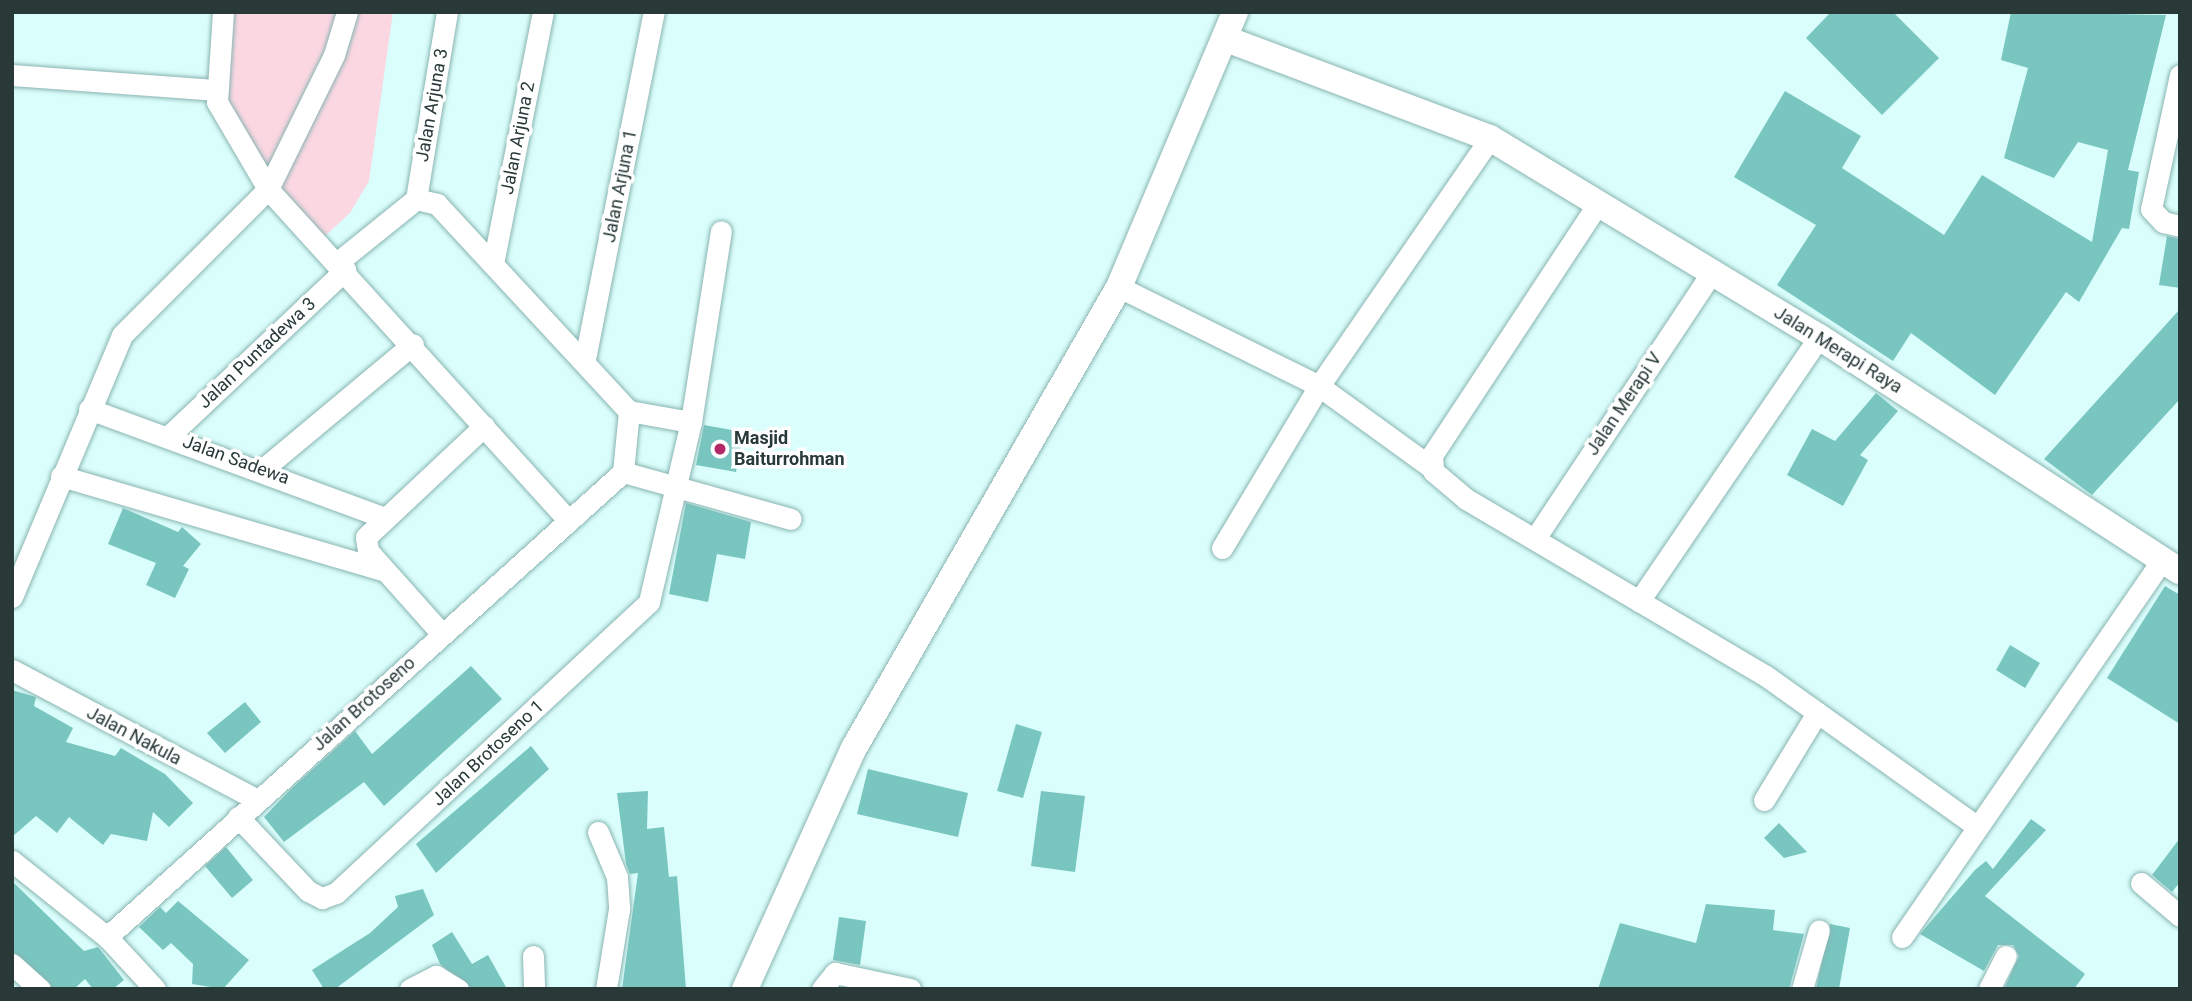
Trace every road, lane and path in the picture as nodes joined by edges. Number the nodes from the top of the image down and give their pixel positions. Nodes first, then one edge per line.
1 (223, 12) edge
2 (347, 12) edge
3 (447, 12) edge
4 (543, 12) edge
5 (654, 12) edge
6 (1235, 12) edge
7 (1226, 39) junction
8 (12, 75) edge
9 (2180, 75) edge
10 (214, 90) junction
11 (1490, 138) junction
12 (2173, 147) edge
13 (268, 189) junction
14 (416, 199) junction
15 (1598, 202) junction
16 (2180, 226) edge
17 (722, 231) dead end
18 (493, 264) junction
19 (342, 266) junction
20 (1713, 271) junction
21 (1119, 288) junction
22 (1819, 337) junction
23 (413, 344) junction
24 (585, 359) junction
25 (1319, 386) junction
26 (89, 409) junction
27 (629, 411) junction
28 (691, 422) junction
29 (484, 426) junction
30 (170, 435) junction
31 (1431, 467) junction
32 (263, 468) junction
33 (622, 472) junction
34 (61, 476) junction
35 (677, 488) junction
36 (382, 517) junction
37 (567, 519) junction
38 (791, 519) dead end
39 (1536, 537) junction
40 (1222, 548) dead end
41 (2171, 566) edge
42 (385, 571) junction
43 (12, 597) edge
44 (1639, 601) junction
45 (442, 634) junction
46 (12, 670) edge
47 (1817, 713) junction
48 (258, 800) junction
49 (1764, 800) dead end
50 (238, 817) junction
51 (1976, 826) junction
52 (598, 832) dead end
53 (12, 862) edge
54 (2141, 883) dead end
55 (2180, 916) edge
56 (1819, 930) dead end
57 (107, 937) junction
58 (1902, 937) dead end
59 (533, 956) dead end
60 (2007, 956) dead end
61 (12, 964) edge
62 (40, 989) edge
63 (155, 989) edge
64 (410, 989) edge
65 (458, 989) edge
66 (534, 989) edge
67 (606, 989) edge
68 (745, 989) edge
69 (822, 989) edge
70 (910, 989) edge
71 (1802, 989) edge
72 (1989, 989) edge

1 - 10 street
2 - 13 street
3 - 14 street, Jalan Arjuna 3
4 - 18 street, Jalan Arjuna 2
5 - 24 street, Jalan Arjuna 1
6 - 7 street
7 - 11 street, Jalan Merapi Raya
7 - 21 street
8 - 10 street
9 - 12 street
10 - 13 street
11 - 15 street, Jalan Merapi Raya
11 - 25 street
12 - 16 street
13 - 19 street
13 - 26 street
14 - 18 street
14 - 19 street, Jalan Puntadewa 3
15 - 20 street, Jalan Merapi Raya
15 - 31 street
17 - 28 street, Jalan Brotoseno 1
18 - 24 street
19 - 23 street
19 - 30 street, Jalan Puntadewa 3
20 - 22 street, Jalan Merapi Raya
20 - 39 street, Jalan Merapi V
21 - 25 street
21 - 68 street
22 - 41 street, Jalan Merapi Raya
22 - 44 street
23 - 29 street
23 - 32 street
24 - 27 street
25 - 31 street
25 - 40 street
26 - 30 street, Jalan Sadewa
26 - 34 street
27 - 28 street
27 - 33 street
28 - 35 street, Jalan Brotoseno 1
29 - 36 street
29 - 37 street
30 - 32 street, Jalan Sadewa
31 - 39 street
32 - 36 street, Jalan Sadewa
33 - 35 street
33 - 37 street, Jalan Brotoseno
34 - 42 street
34 - 43 street
35 - 38 street
35 - 50 street, Jalan Brotoseno 1
36 - 42 street
37 - 45 street, Jalan Brotoseno
39 - 44 street
41 - 51 street
42 - 45 street
44 - 47 street
45 - 48 street, Jalan Brotoseno
46 - 48 street, Jalan Nakula
47 - 49 street
47 - 51 street
48 - 50 street, Jalan Brotoseno
50 - 57 street, Jalan Brotoseno
51 - 58 street
52 - 67 street
53 - 57 street
54 - 55 street
56 - 71 street
57 - 63 street
59 - 66 street
60 - 72 street
61 - 62 street
64 - 65 street
69 - 70 street

